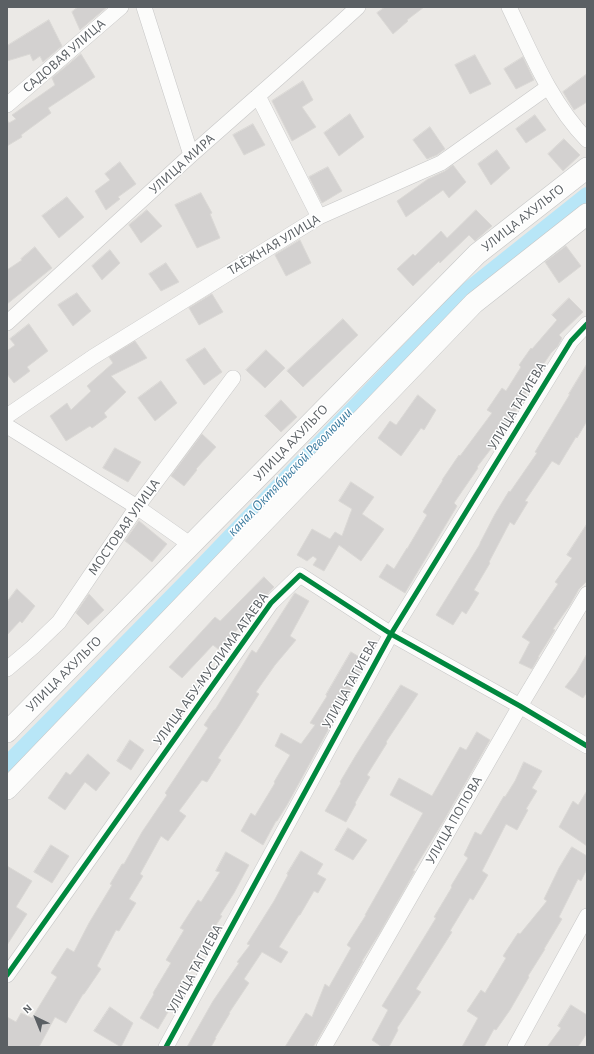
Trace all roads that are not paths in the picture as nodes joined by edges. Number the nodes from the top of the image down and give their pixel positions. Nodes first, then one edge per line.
1 (121, 7) edge
2 (144, 7) edge
3 (358, 7) edge
4 (509, 7) edge
5 (548, 87) junction
6 (258, 96) junction
7 (7, 104) edge
8 (587, 140) edge
9 (191, 155) junction
10 (587, 168) edge
11 (587, 214) edge
12 (319, 217) junction
13 (7, 323) edge
14 (587, 324) edge
15 (233, 378) dead end
16 (7, 416) edge
17 (7, 426) edge
18 (137, 507) junction
19 (191, 545) junction
20 (587, 594) edge
21 (391, 634) junction
22 (7, 669) edge
23 (520, 706) junction
24 (7, 732) edge
25 (587, 746) edge
26 (7, 789) edge
27 (587, 916) edge
28 (7, 975) edge
29 (166, 1047) edge
30 (324, 1047) edge
31 (515, 1047) edge

1 - 7 street, САДОВАЯ УЛИЦА
2 - 9 street
3 - 6 street, УЛИЦА МИРА
4 - 5 street
5 - 8 street
5 - 12 street, ТАЁЖНАЯ УЛИЦА
6 - 9 street, УЛИЦА МИРА
6 - 12 street
9 - 13 street, УЛИЦА МИРА
10 - 19 main road, УЛИЦА АХУЛЬГО
11 - 26 main road
12 - 16 street, ТАЁЖНАЯ УЛИЦА
14 - 21 street, УЛИЦА ТАГИЕВА
15 - 18 street, МОСТОВАЯ УЛИЦА
17 - 18 street
18 - 19 street
18 - 22 street, МОСТОВАЯ УЛИЦА
19 - 24 main road, УЛИЦА АХУЛЬГО
20 - 23 street, УЛИЦА ПОПОВА
21 - 23 street, УЛИЦА АБУ-МУСЛИМА АТАЕВА
21 - 28 street, УЛИЦА АБУ-МУСЛИМА АТАЕВА
21 - 29 street, УЛИЦА ТАГИЕВА
23 - 25 street, УЛИЦА АБУ-МУСЛИМА АТАЕВА
23 - 30 street, УЛИЦА ПОПОВА
27 - 31 street

